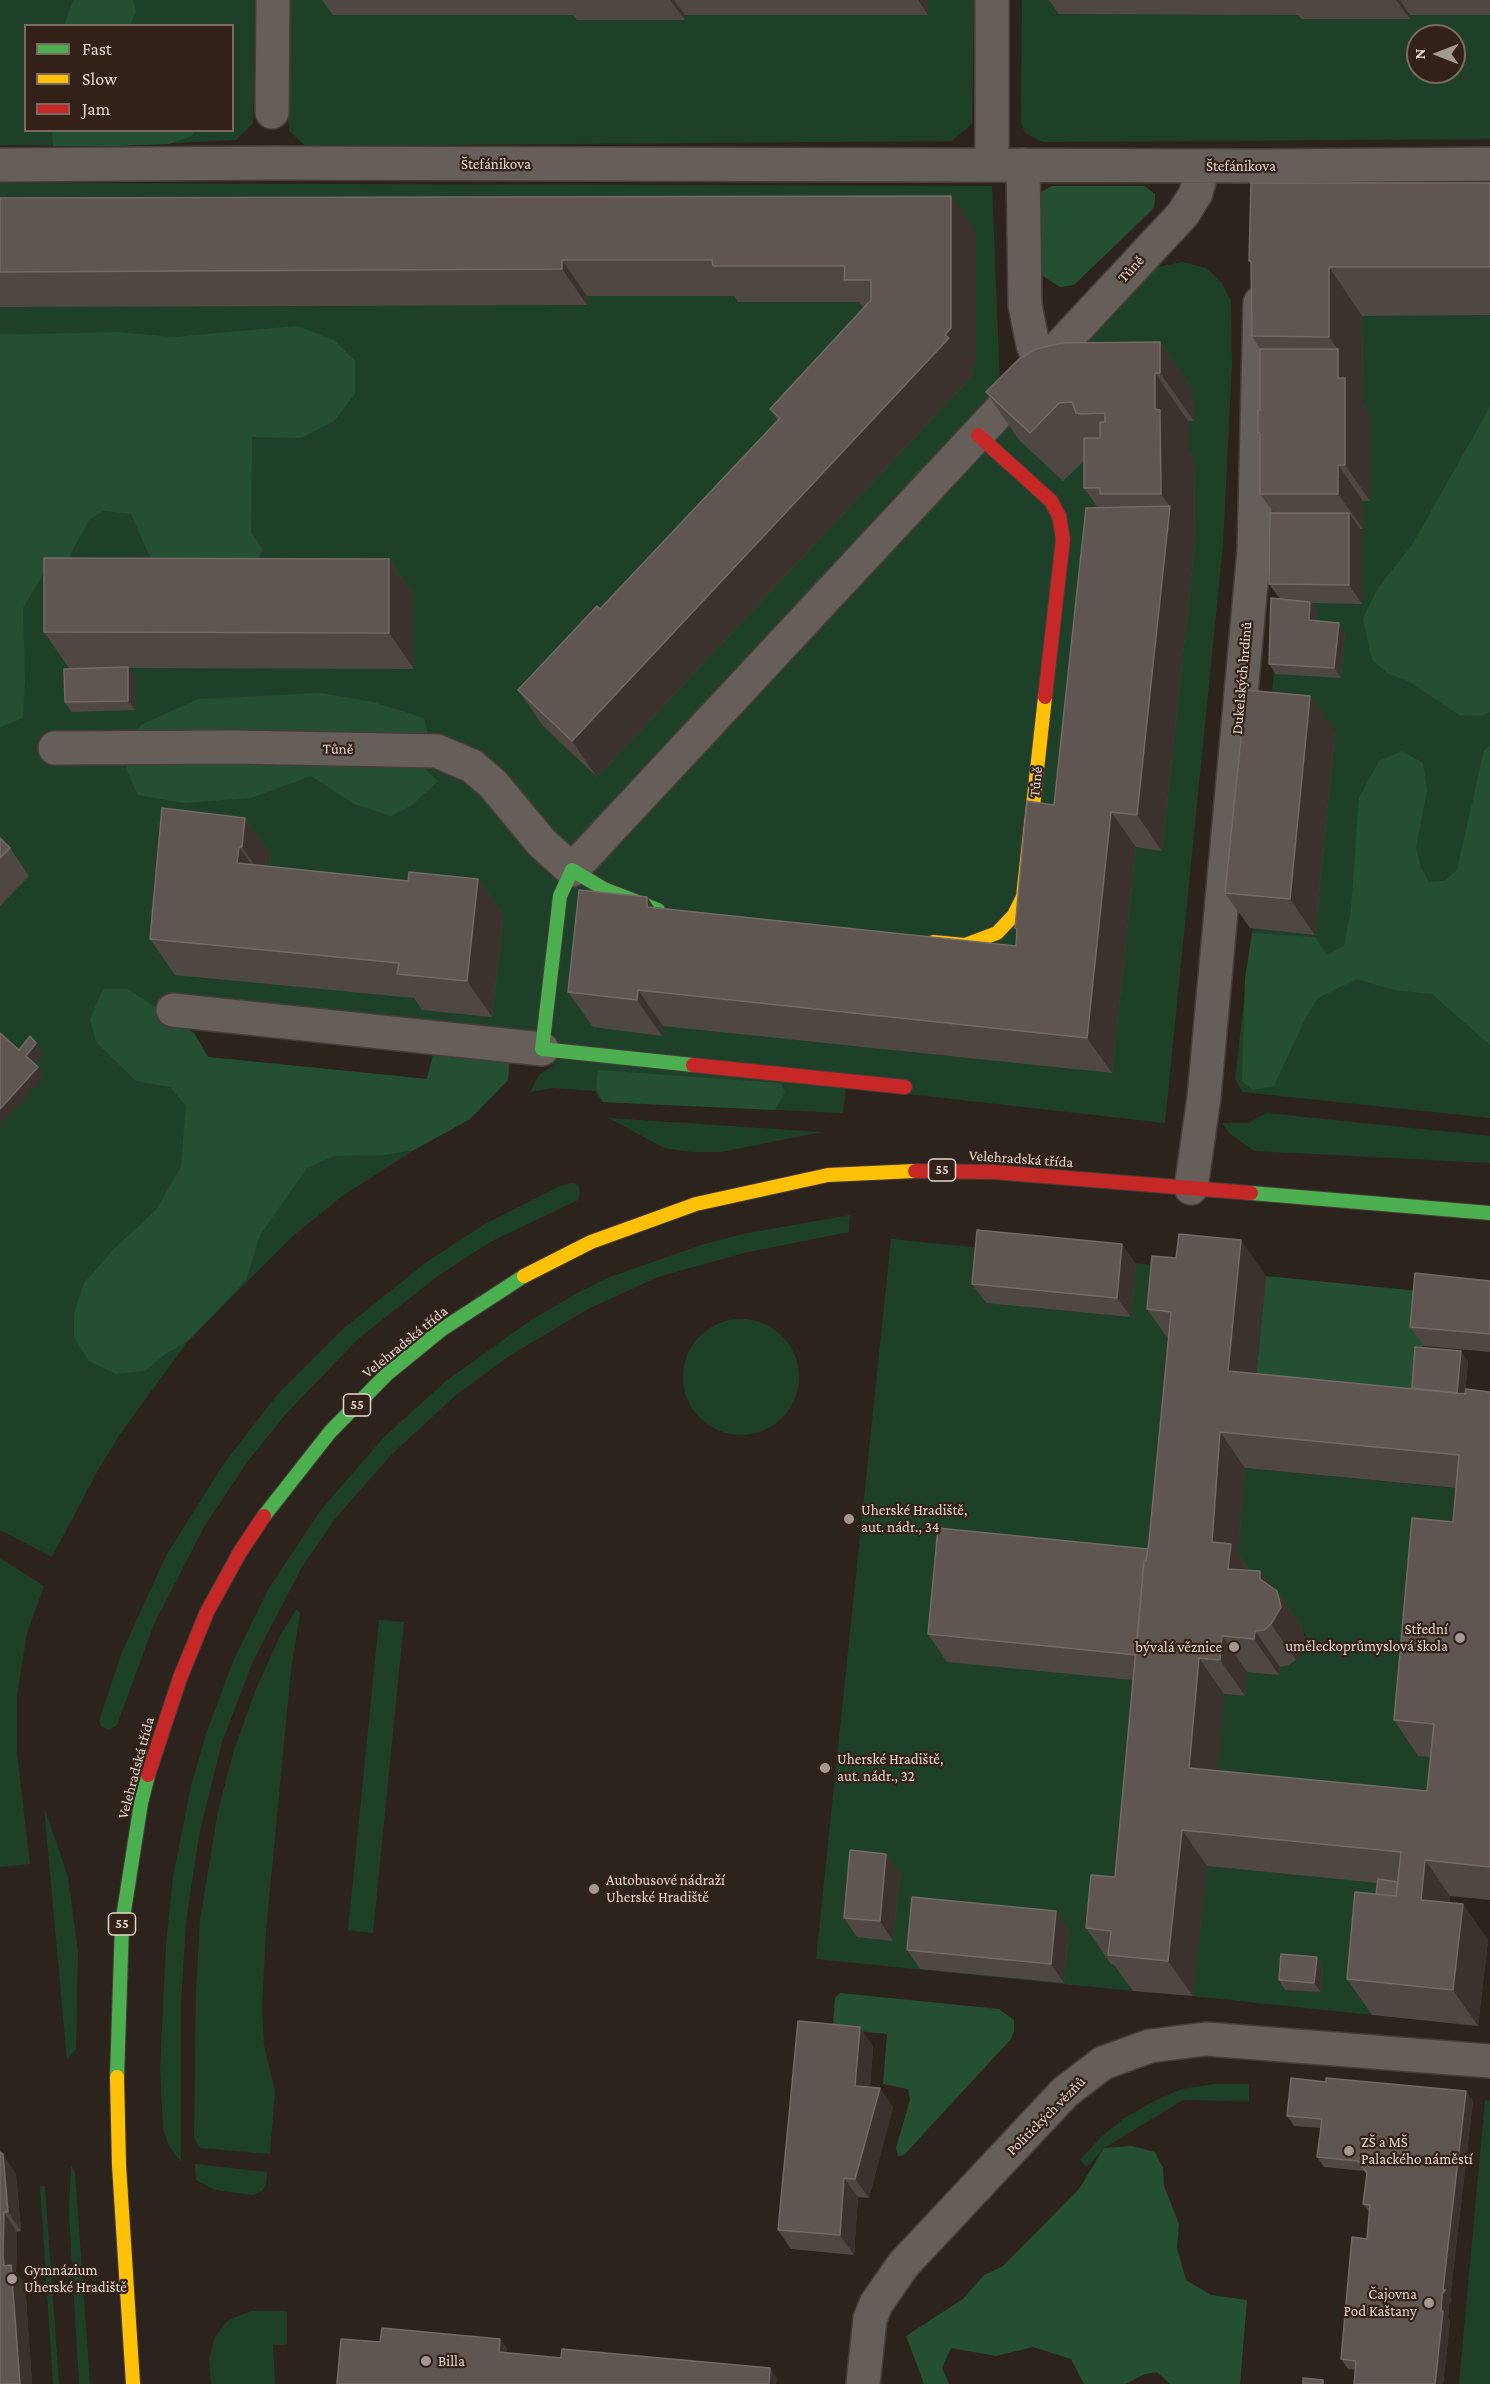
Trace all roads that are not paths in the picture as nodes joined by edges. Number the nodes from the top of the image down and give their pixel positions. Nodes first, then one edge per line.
1 (273, 0) edge
2 (992, 0) edge
3 (273, 112) dead end
4 (1490, 164) edge
5 (0, 165) edge
6 (1008, 165) junction
7 (1203, 166) junction
8 (1263, 166) junction
9 (1262, 202) edge
10 (1260, 271) edge
11 (1042, 363) junction
12 (978, 435) junction
13 (55, 748) dead end
14 (572, 870) junction
15 (667, 912) edge
16 (920, 941) edge
17 (173, 1010) dead end
18 (542, 1049) junction
19 (905, 1087) dead end
20 (1191, 1188) junction
21 (1490, 1213) edge
22 (1490, 2061) edge
23 (133, 2384) edge
24 (863, 2384) edge

1 - 3 street
2 - 6 street
4 - 8 street, Štefánikova
5 - 6 street, Štefánikova
6 - 7 street, Štefánikova
6 - 11 street
7 - 8 street, Štefánikova
7 - 11 street, Tůně
8 - 9 street
10 - 20 street, Dukelských hrdinů
11 - 12 street, Tůně
12 - 14 street, Tůně
12 - 16 main road, Tůně
13 - 14 street, Tůně
14 - 15 main road, Tůně
14 - 18 main road, Tůně
17 - 18 street
18 - 19 main road
20 - 21 main road, Velehradská třída / 55
20 - 23 main road, Velehradská třída / 55
22 - 24 street, Politických vězňů

